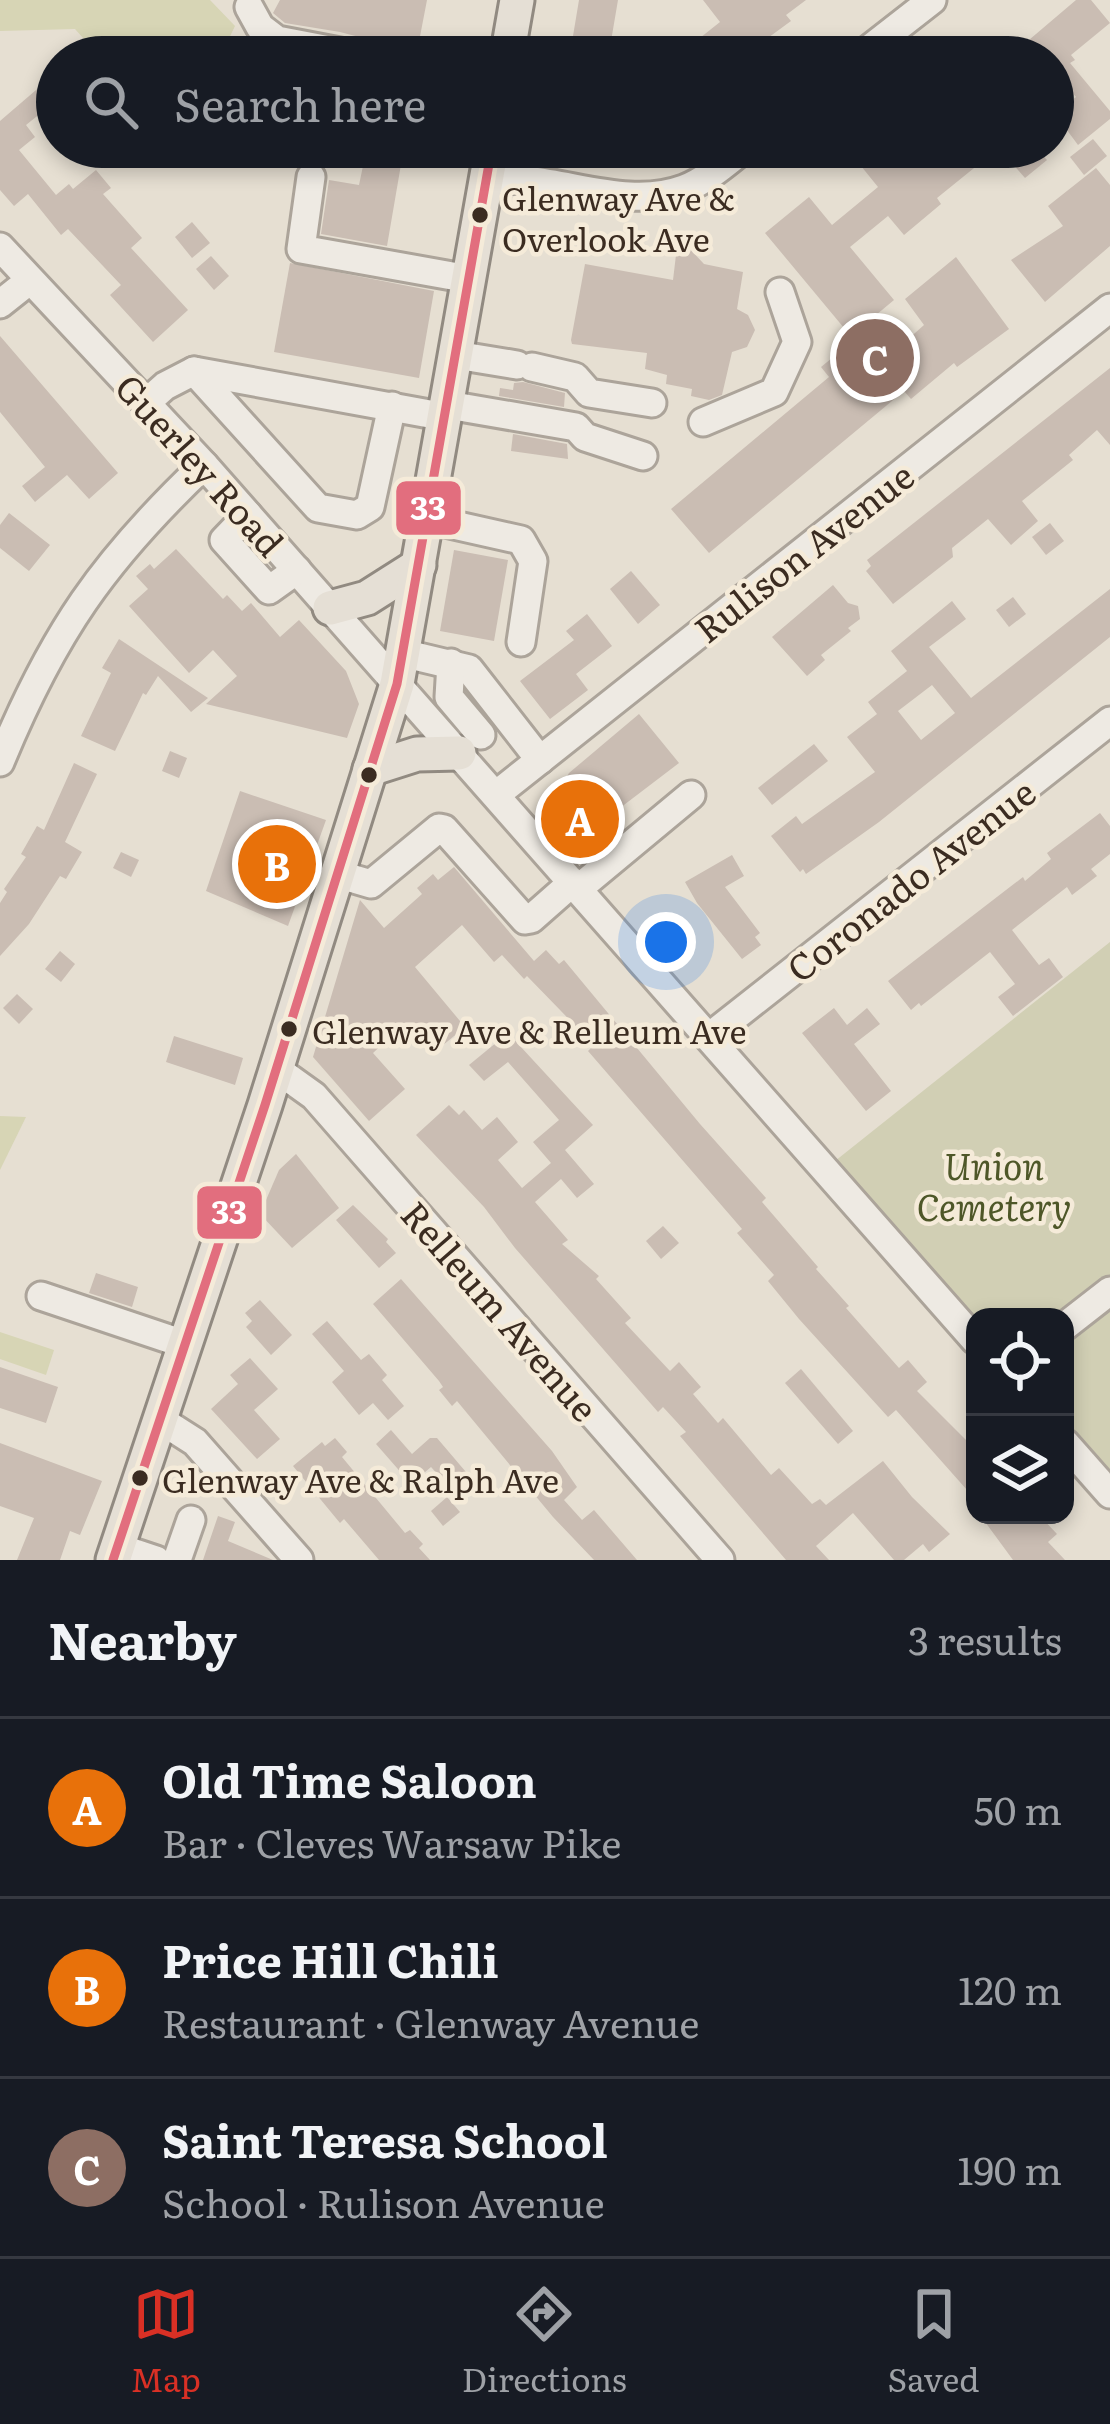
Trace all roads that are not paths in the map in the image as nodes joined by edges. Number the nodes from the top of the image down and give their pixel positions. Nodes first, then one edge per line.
1 (517, 0) edge
2 (932, 0) edge
3 (249, 7) dead end
4 (272, 36) edge
5 (511, 36) edge
6 (887, 36) edge
7 (490, 168) edge
8 (498, 168) edge
9 (719, 168) edge
10 (311, 177) dead end
11 (0, 248) edge
12 (470, 279) junction
13 (28, 281) junction
14 (780, 292) dead end
15 (0, 304) edge
16 (1110, 308) edge
17 (456, 355) junction
18 (194, 371) junction
19 (147, 402) junction
20 (652, 403) dead end
21 (392, 406) junction
22 (447, 411) junction
23 (703, 422) dead end
24 (643, 456) dead end
25 (204, 465) junction
26 (248, 515) junction
27 (428, 519) junction
28 (268, 537) junction
29 (242, 560) junction
30 (419, 565) junction
31 (296, 570) junction
32 (330, 608) junction
33 (521, 642) dead end
34 (451, 663) junction
35 (400, 669) junction
36 (506, 713) junction
37 (1110, 721) edge
38 (470, 744) junction
39 (540, 760) junction
40 (0, 762) edge
41 (370, 770) junction
42 (496, 794) junction
43 (691, 795) dead end
44 (337, 874) junction
45 (576, 885) junction
46 (709, 1037) junction
47 (275, 1068) junction
48 (1110, 1291) edge
49 (40, 1296) dead end
50 (1074, 1319) edge
51 (966, 1330) edge
52 (184, 1344) junction
53 (159, 1419) junction
54 (1074, 1453) edge
55 (1110, 1494) edge
56 (191, 1520) dead end
57 (115, 1554) edge
58 (156, 1560) edge
59 (177, 1560) edge
60 (299, 1560) edge
61 (720, 1560) edge

1 - 5 main road
2 - 6 street
3 - 4 street
7 - 12 main road
8 - 9 street
10 - 12 street
11 - 13 street, Guerley Road
12 - 17 main road
13 - 15 street
13 - 19 street, Guerley Road
14 - 23 street
16 - 39 street, Rulison Avenue
17 - 20 street
17 - 22 main road
18 - 19 street
18 - 21 street
18 - 21 street
19 - 25 street, Guerley Road
21 - 22 street
22 - 24 street
22 - 27 main road
25 - 26 street, Guerley Road
25 - 40 street
26 - 28 street, Guerley Road
26 - 29 street
27 - 30 main road
27 - 33 street
28 - 29 street
28 - 31 street, Guerley Road
29 - 31 street
30 - 32 main road
30 - 35 main road
31 - 32 street, Guerley Road
32 - 35 street, Guerley Road
34 - 35 street
34 - 36 street
34 - 38 street
35 - 38 street, Guerley Road
35 - 41 main road
36 - 38 street
36 - 39 street
37 - 46 street, Coronado Avenue
38 - 41 main road
38 - 42 street
39 - 42 street, Rulison Avenue
41 - 44 main road
42 - 45 street
43 - 45 street
44 - 45 street
44 - 47 main road
45 - 46 street
46 - 51 street
47 - 52 main road
47 - 61 street, Relleum Avenue
48 - 50 street
49 - 52 street
52 - 53 main road
53 - 57 main road
53 - 60 street
54 - 55 street
56 - 59 street
57 - 58 street

